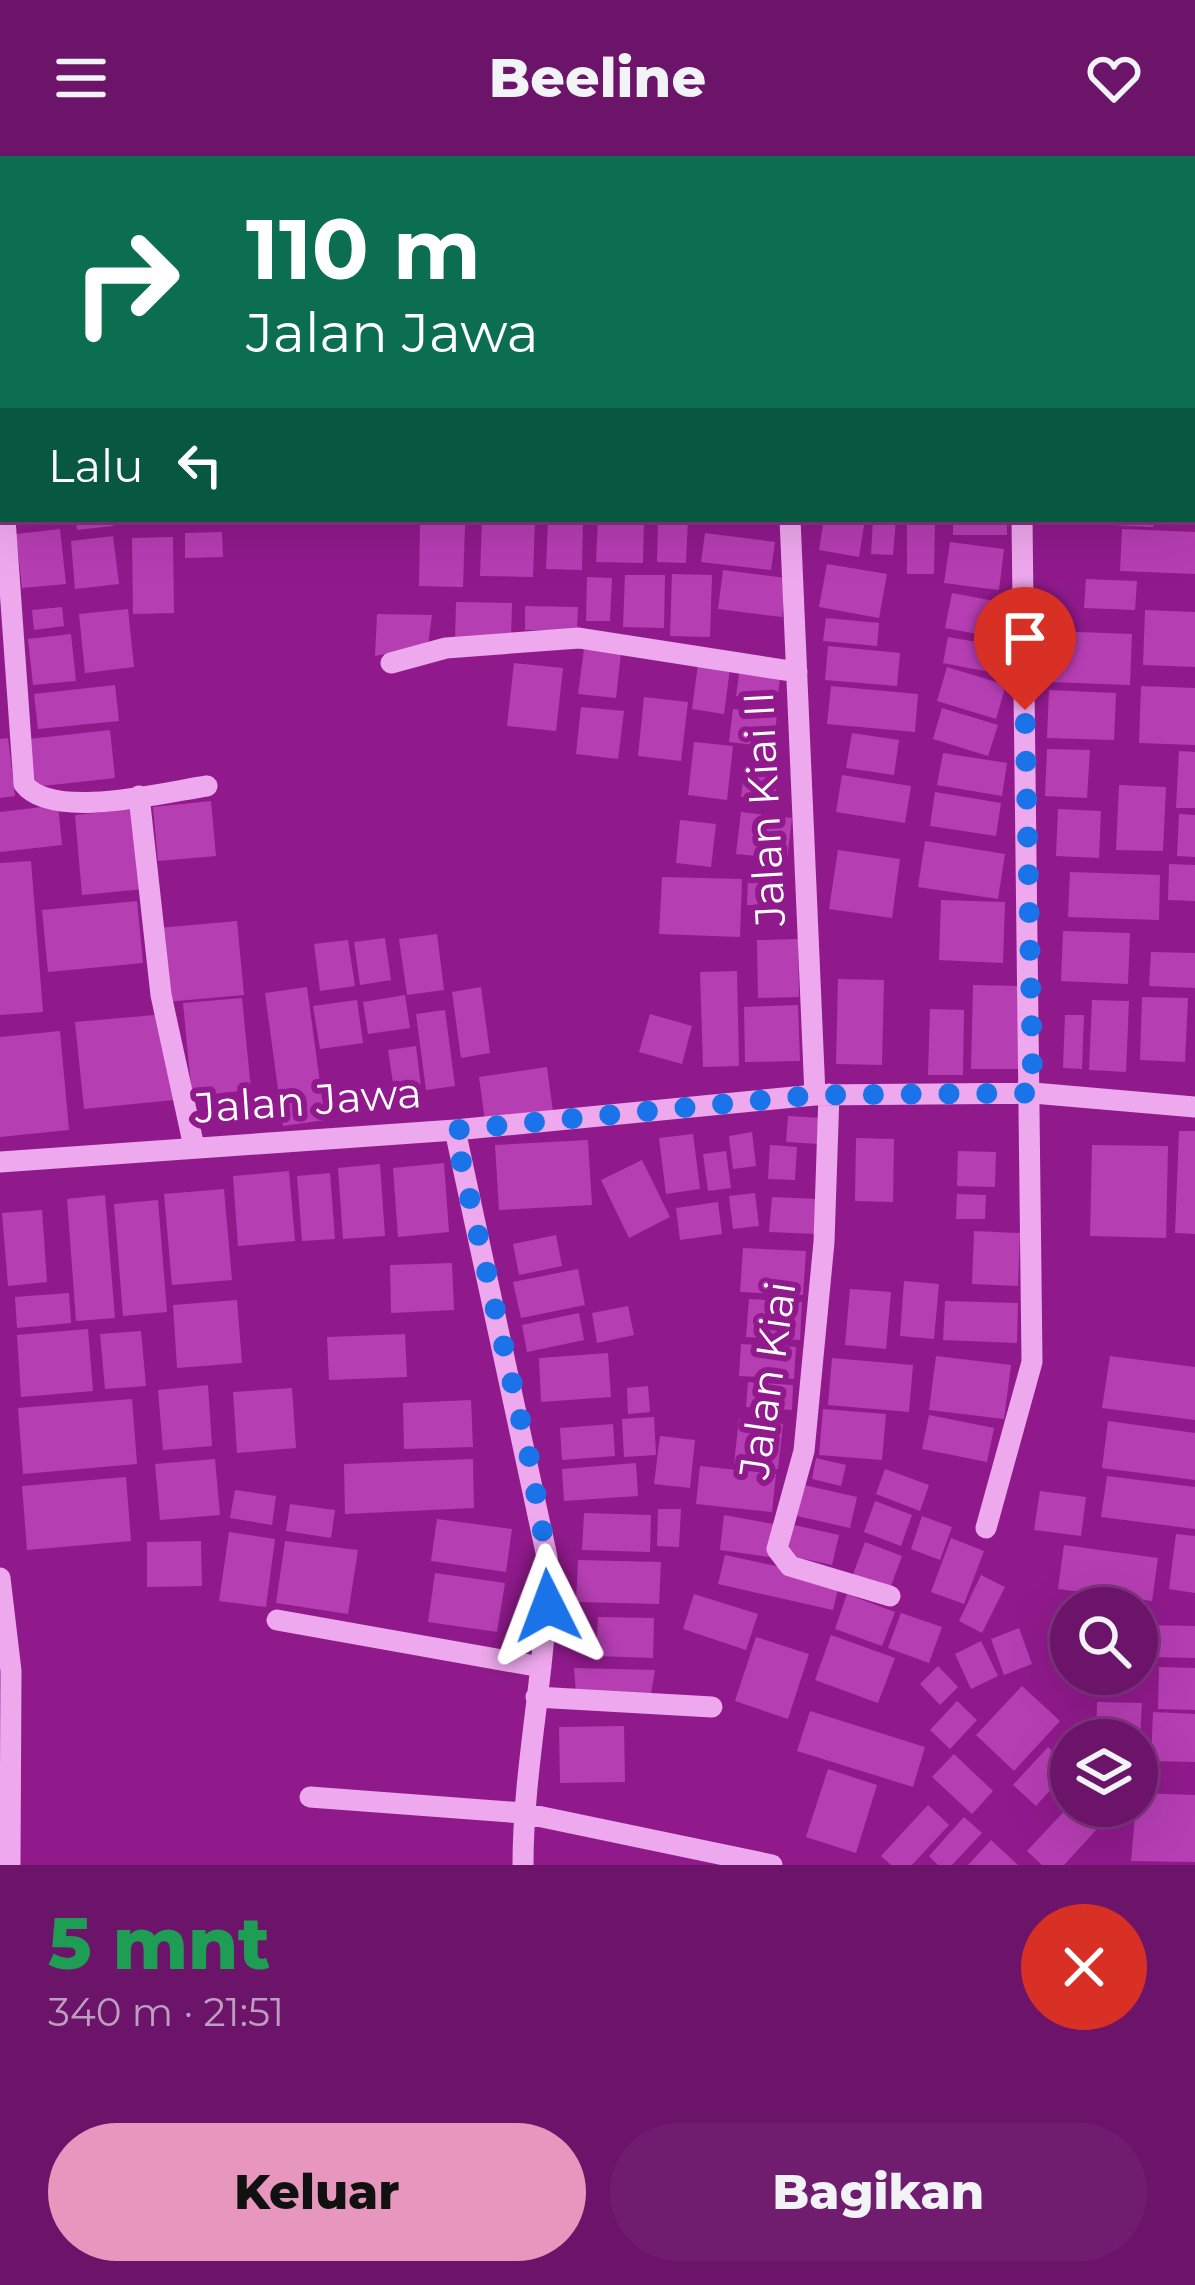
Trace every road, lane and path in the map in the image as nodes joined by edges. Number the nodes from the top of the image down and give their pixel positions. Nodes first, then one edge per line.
1 (5, 522) edge
2 (790, 522) edge
3 (1022, 522) edge
4 (391, 663) dead end
5 (796, 672) junction
6 (207, 786) dead end
7 (139, 796) junction
8 (1033, 1093) junction
9 (822, 1095) junction
10 (1195, 1107) edge
11 (454, 1130) junction
12 (194, 1148) junction
13 (0, 1162) edge
14 (986, 1528) dead end
15 (0, 1578) edge
16 (890, 1596) dead end
17 (277, 1620) dead end
18 (541, 1666) junction
19 (536, 1697) junction
20 (712, 1707) dead end
21 (310, 1797) dead end
22 (523, 1813) junction
23 (10, 1865) edge
24 (523, 1865) edge
25 (772, 1865) edge

1 - 7 street
2 - 5 street, Jalan Kiai II
3 - 8 street
4 - 5 street
5 - 9 street, Jalan Kiai II
6 - 7 street
7 - 12 street
8 - 9 street, Jalan Jawa
8 - 10 street, Jalan Jawa
8 - 14 street
9 - 11 street, Jalan Jawa
9 - 16 street, Jalan Kiai
11 - 12 street, Jalan Jawa
11 - 18 street
12 - 13 street, Jalan Jawa
15 - 23 street
17 - 18 street
18 - 19 street
19 - 20 street
19 - 22 street
21 - 22 street
22 - 24 street
22 - 25 street

